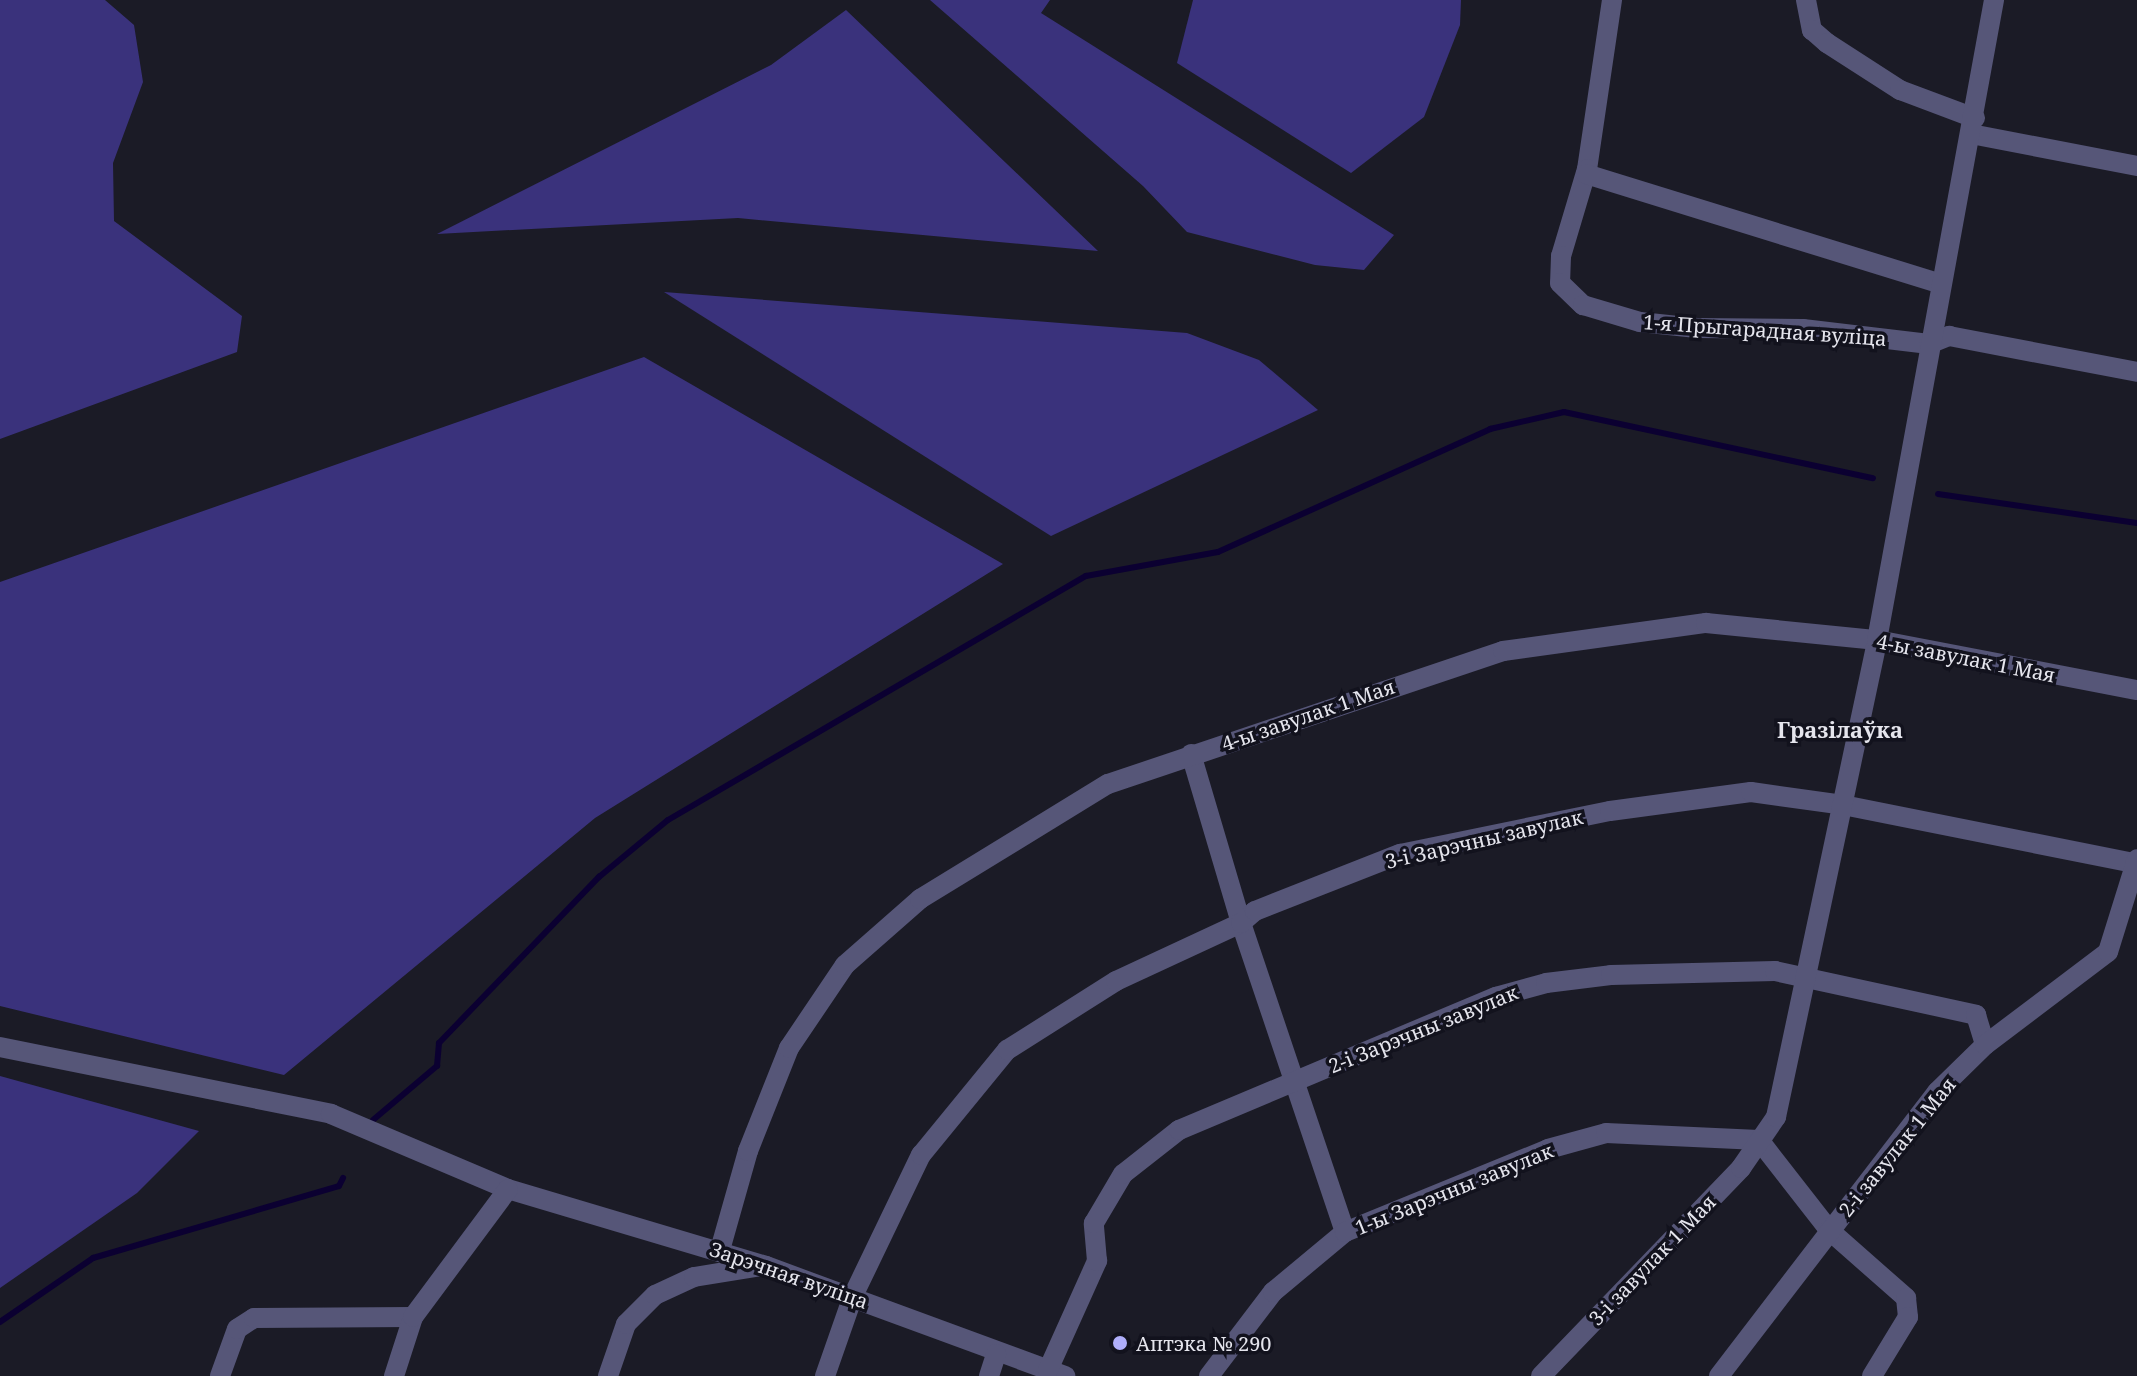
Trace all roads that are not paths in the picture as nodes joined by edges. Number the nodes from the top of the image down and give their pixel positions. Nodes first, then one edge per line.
1 (1612, 0) edge
2 (1806, 0) edge
3 (1994, 0) edge
4 (1973, 126) junction
5 (2137, 166) edge
6 (1586, 174) junction
7 (1941, 284) junction
8 (1929, 344) junction
9 (2137, 372) edge
10 (1877, 640) junction
11 (2137, 690) edge
12 (1191, 754) junction
13 (1843, 805) junction
14 (2136, 862) edge
15 (1241, 923) junction
16 (1808, 978) junction
17 (1985, 1045) junction
18 (0, 1047) edge
19 (1296, 1081) junction
20 (1759, 1140) junction
21 (508, 1189) junction
22 (1829, 1230) junction
23 (1345, 1232) junction
24 (720, 1250) junction
25 (766, 1266) junction
26 (853, 1296) junction
27 (413, 1317) junction
28 (996, 1354) junction
29 (1057, 1373) edge
30 (220, 1376) edge
31 (394, 1376) edge
32 (608, 1376) edge
33 (825, 1376) edge
34 (989, 1376) edge
35 (1209, 1376) edge
36 (1541, 1376) edge
37 (1719, 1376) edge
38 (1872, 1376) edge

1 - 6 street, 1-я Прыгарадная вуліца
2 - 4 street
3 - 4 street, 3-і завулак 1 Мая
4 - 5 street
4 - 7 street, 3-і завулак 1 Мая
6 - 7 street
6 - 8 street, 1-я Прыгарадная вуліца
7 - 8 street, 3-і завулак 1 Мая
8 - 9 street, 1-я Прыгарадная вуліца
8 - 10 street, 3-і завулак 1 Мая
10 - 11 street, 4-ы завулак 1 Мая
10 - 12 street, 4-ы завулак 1 Мая
10 - 13 street, 3-і завулак 1 Мая
12 - 15 street
12 - 24 street, 4-ы завулак 1 Мая
13 - 14 street, 3-і Зарэчны завулак
13 - 15 street, 3-і Зарэчны завулак
13 - 16 street, 3-і завулак 1 Мая
14 - 17 street, 2-і завулак 1 Мая
15 - 19 street
15 - 26 street, 3-і Зарэчны завулак
16 - 17 street, 2-і Зарэчны завулак
16 - 19 street, 2-і Зарэчны завулак
16 - 20 street, 3-і завулак 1 Мая
17 - 22 street, 2-і завулак 1 Мая
18 - 21 street, Зарэчная вуліца
19 - 23 street
19 - 29 street, 2-і Зарэчны завулак
20 - 22 street
20 - 23 street, 1-ы Зарэчны завулак
20 - 36 street, 3-і завулак 1 Мая
21 - 24 street, Зарэчная вуліца
21 - 27 street
22 - 37 street, 2-і завулак 1 Мая
22 - 38 street
23 - 35 street, 1-ы Зарэчны завулак
24 - 25 street, Зарэчная вуліца
25 - 26 street, Зарэчная вуліца
25 - 32 street
26 - 28 street, Зарэчная вуліца
26 - 33 street, 3-і Зарэчны завулак
27 - 30 street
27 - 31 street
28 - 29 street, Зарэчная вуліца
28 - 34 street

